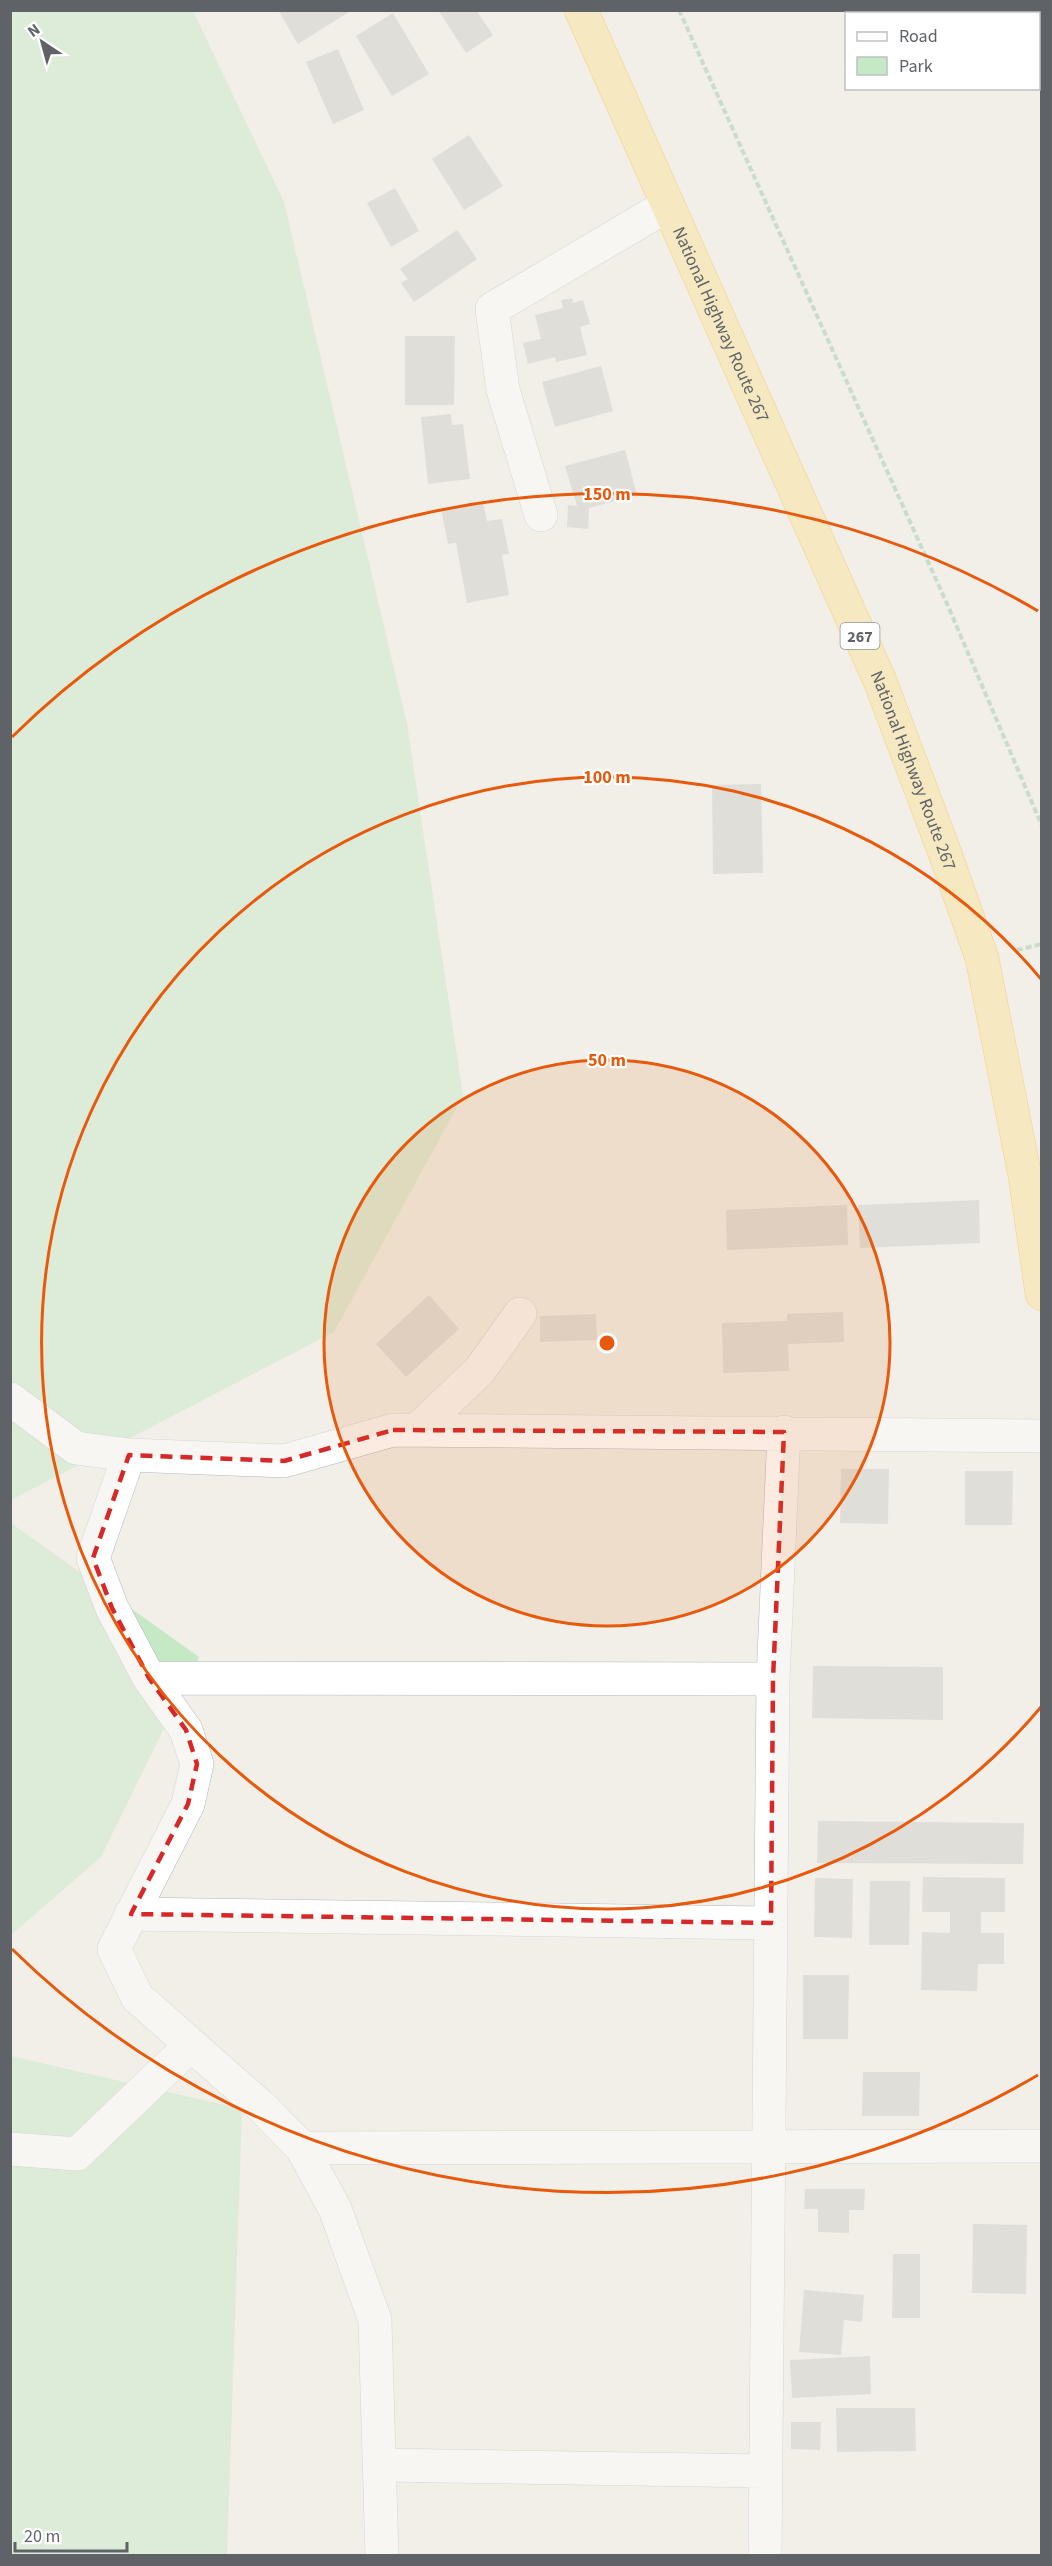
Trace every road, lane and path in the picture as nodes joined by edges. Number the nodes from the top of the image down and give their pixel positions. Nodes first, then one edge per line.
1 (581, 10) edge
2 (679, 10) edge
3 (668, 205) junction
4 (541, 515) dead end
5 (1041, 826) edge
6 (1041, 1294) edge
7 (520, 1314) dead end
8 (10, 1399) edge
9 (417, 1430) junction
10 (784, 1432) junction
11 (1041, 1436) edge
12 (129, 1455) junction
13 (149, 1678) junction
14 (773, 1679) junction
15 (131, 1914) junction
16 (771, 1923) junction
17 (191, 2045) junction
18 (1041, 2146) edge
19 (769, 2147) junction
20 (302, 2148) junction
21 (10, 2149) edge
22 (381, 2465) junction
23 (765, 2471) junction
24 (382, 2556) edge
25 (765, 2556) edge

1 - 3 highway, National Highway Route 267 / 267
2 - 5 path
3 - 4 street
3 - 6 highway, National Highway Route 267 / 267
7 - 9 street
8 - 12 street
9 - 10 street
9 - 12 street
10 - 11 street
10 - 14 street
12 - 13 street
13 - 14 street
13 - 15 street
14 - 16 street
15 - 16 street
15 - 17 street
16 - 19 street
17 - 20 street
17 - 21 street
18 - 19 street
19 - 20 street
19 - 23 street
20 - 22 street
22 - 23 street
22 - 24 street
23 - 25 street

